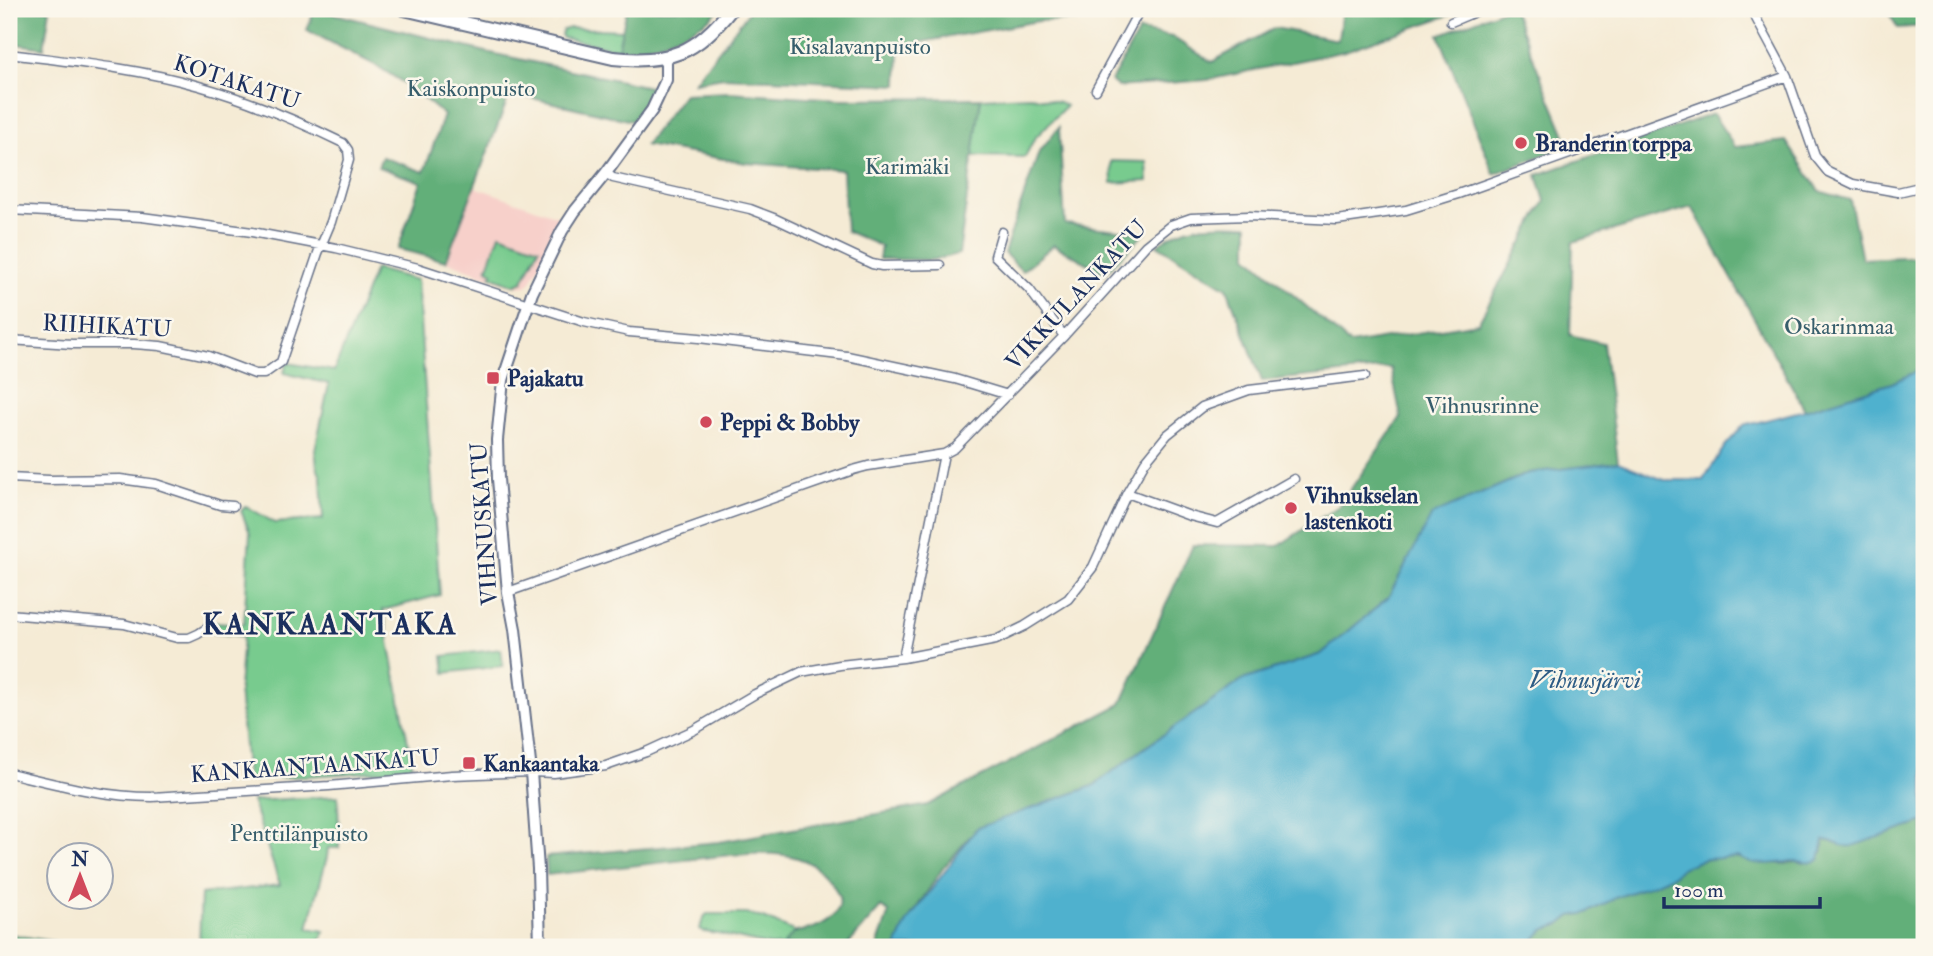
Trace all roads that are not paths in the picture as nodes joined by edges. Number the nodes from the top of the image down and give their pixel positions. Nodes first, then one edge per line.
1 (404, 9) edge
2 (731, 9) edge
3 (1140, 9) edge
4 (1482, 9) edge
5 (1751, 9) edge
6 (1451, 22) dead end
7 (9, 54) edge
8 (666, 57) junction
9 (1787, 76) junction
10 (1096, 90) dead end
11 (606, 173) junction
12 (1924, 186) edge
13 (9, 210) edge
14 (1002, 232) dead end
15 (322, 245) junction
16 (940, 265) dead end
17 (528, 303) junction
18 (1064, 335) junction
19 (9, 340) edge
20 (1365, 376) dead end
21 (1008, 394) junction
22 (944, 454) junction
23 (9, 478) edge
24 (1294, 479) dead end
25 (1127, 493) junction
26 (233, 506) dead end
27 (508, 592) junction
28 (9, 614) edge
29 (207, 628) dead end
30 (903, 658) junction
31 (531, 772) junction
32 (9, 773) edge
33 (540, 947) edge

1 - 8 main road
2 - 8 main road
3 - 10 street
4 - 6 street
5 - 9 street
7 - 15 street, KOTAKATU
8 - 11 street, VIHNUSKATU
9 - 12 street
9 - 18 street, VIKKULANKATU
11 - 16 street
11 - 17 street, VIHNUSKATU
13 - 15 street
14 - 18 street
15 - 17 street
15 - 19 street, RIIHIKATU
17 - 21 street
17 - 27 street, VIHNUSKATU
18 - 21 street, VIKKULANKATU
20 - 25 street, KANKAANTAANKATU
21 - 22 street, VIKKULANKATU
22 - 27 street
22 - 30 street
23 - 26 street
24 - 25 street
25 - 30 street, KANKAANTAANKATU
27 - 31 street, VIHNUSKATU
28 - 29 street
30 - 31 street, KANKAANTAANKATU
31 - 32 street, KANKAANTAANKATU
31 - 33 street, VIHNUSKATU

